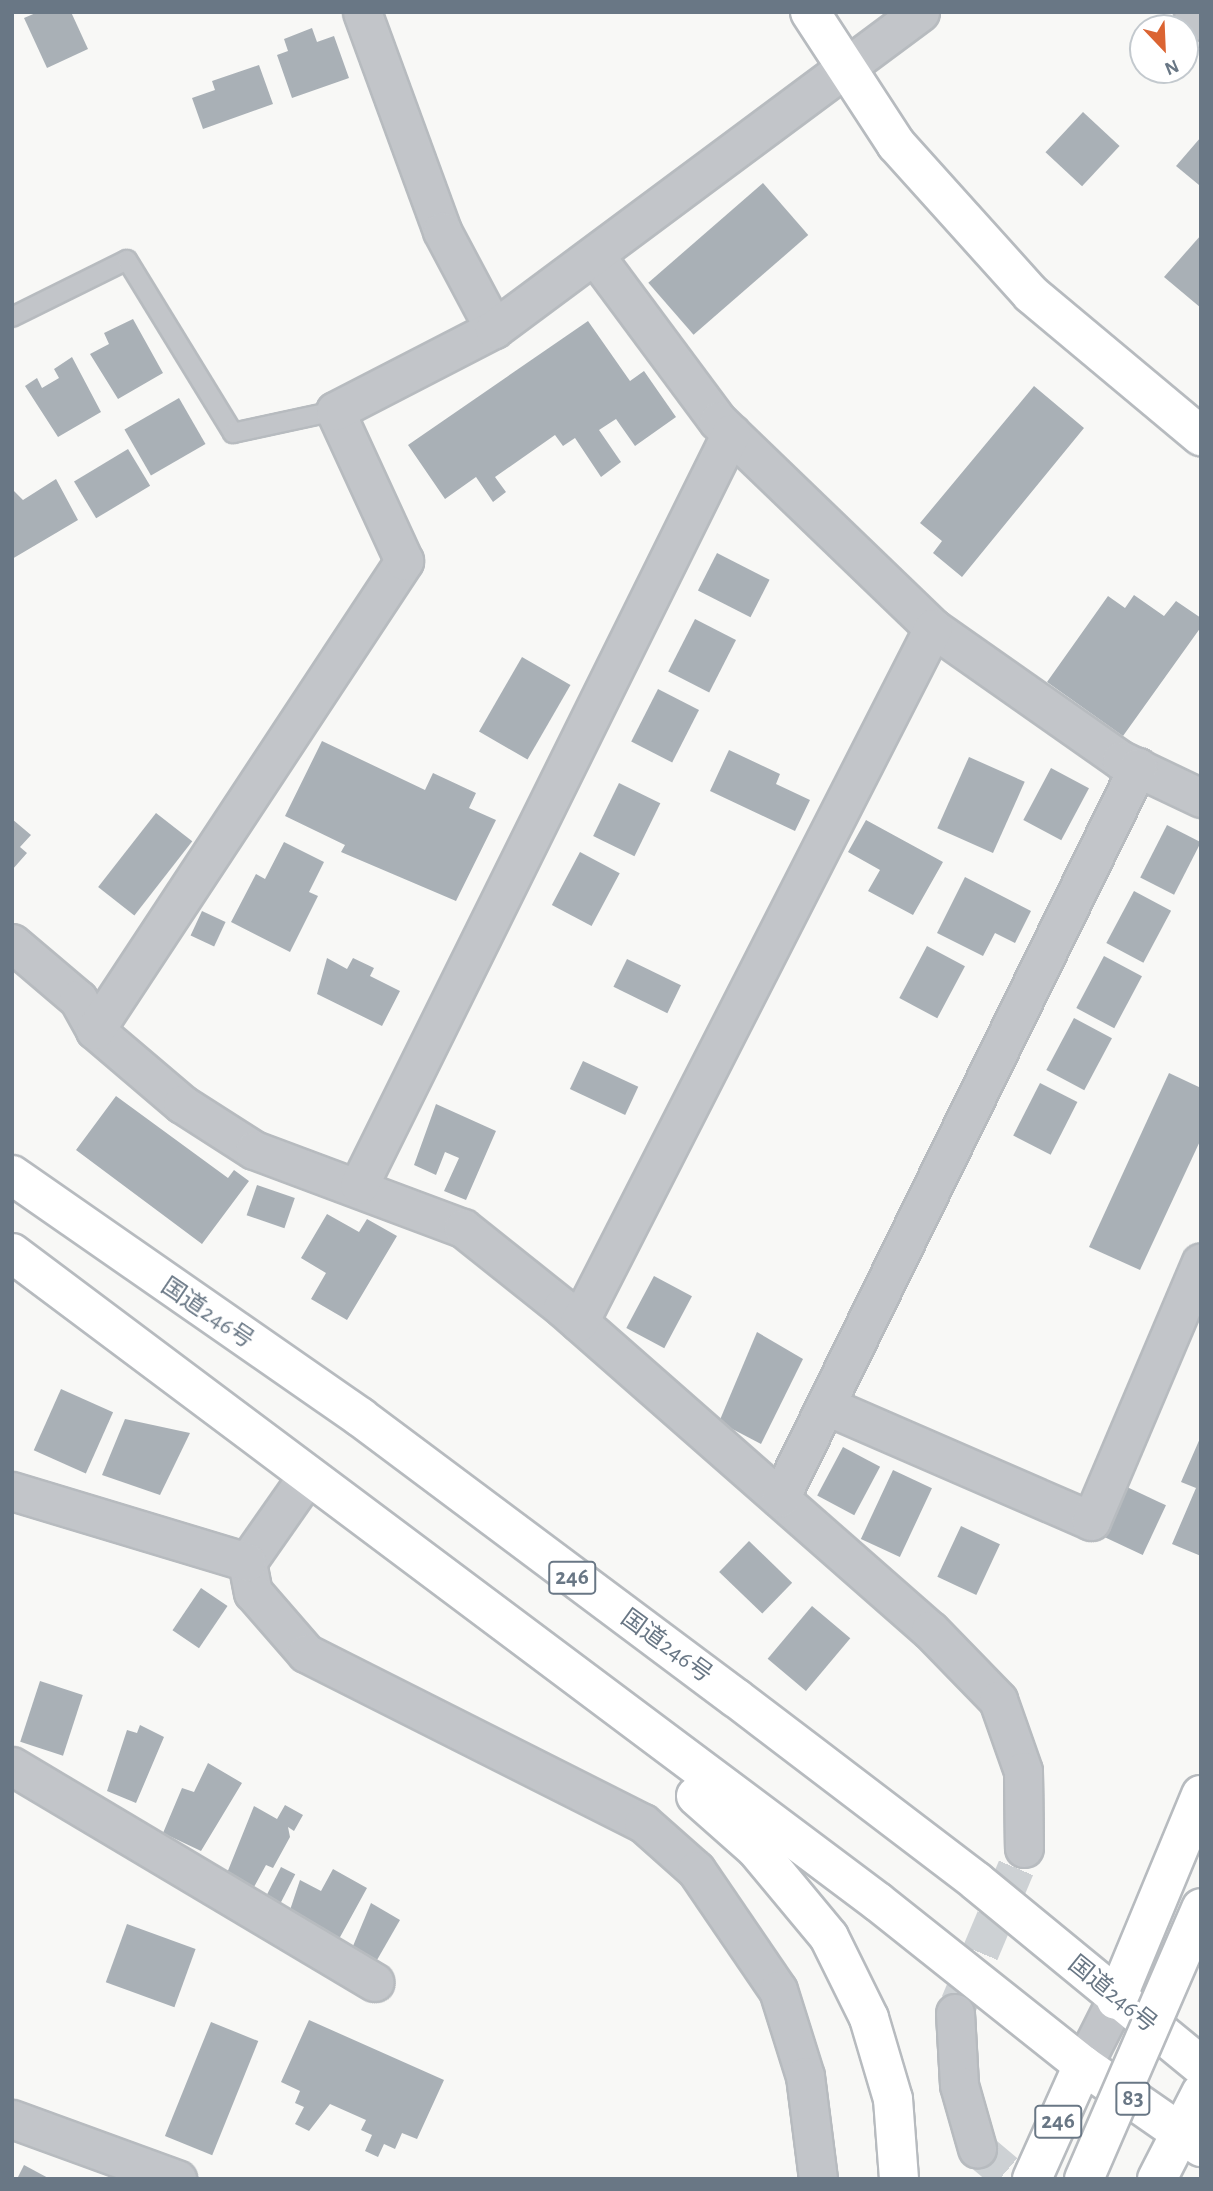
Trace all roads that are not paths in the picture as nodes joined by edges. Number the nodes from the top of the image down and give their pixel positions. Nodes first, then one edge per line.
1 (362, 12) edge
2 (810, 12) edge
3 (919, 12) edge
4 (1193, 12) edge
5 (1201, 21) edge
6 (841, 65) junction
7 (596, 257) junction
8 (12, 317) edge
9 (494, 329) junction
10 (335, 411) junction
11 (731, 433) junction
12 (1201, 436) edge
13 (933, 628) junction
14 (1138, 767) junction
15 (1201, 798) edge
16 (12, 943) edge
17 (95, 1030) junction
18 (12, 1175) edge
19 (359, 1185) junction
20 (12, 1253) edge
21 (1201, 1262) edge
22 (579, 1322) junction
23 (827, 1406) junction
24 (308, 1475) junction
25 (12, 1491) edge
26 (780, 1498) junction
27 (247, 1562) junction
28 (432, 1567) junction
29 (12, 1766) edge
30 (1201, 1795) edge
31 (1024, 1848) tunnel mouth
32 (1201, 1908) edge
33 (375, 1982) dead end
34 (1116, 2000) junction
35 (955, 2013) tunnel mouth
36 (1083, 2065) junction
37 (1201, 2066) edge
38 (1201, 2093) edge
39 (12, 2119) edge
40 (1191, 2140) edge
41 (977, 2148) tunnel mouth
42 (177, 2179) edge
43 (818, 2179) edge
44 (899, 2179) edge
45 (1032, 2179) edge
46 (1084, 2179) edge
47 (1157, 2179) edge

1 - 9 street
2 - 6 main road
3 - 6 street
4 - 5 street
6 - 7 street
6 - 12 main road
7 - 9 street
7 - 11 street
8 - 10 lane
9 - 10 street
10 - 17 street
11 - 13 street
11 - 19 street
13 - 14 street
13 - 22 street
14 - 15 street
14 - 23 street
16 - 17 street
17 - 19 street
18 - 34 main road, 国道246号 / 246
19 - 22 street
20 - 24 main road
21 - 23 street
22 - 26 street
23 - 26 street
24 - 27 street
24 - 28 main road
25 - 27 street
26 - 31 street
27 - 43 street
28 - 36 main road
28 - 44 main road
29 - 33 street
30 - 34 main road
32 - 46 main road, bridge
34 - 36 street
34 - 37 main road, 国道246号 / 246
35 - 41 street
36 - 40 main road, 83
36 - 45 main road, 246
38 - 40 main road
39 - 42 street
40 - 47 main road

